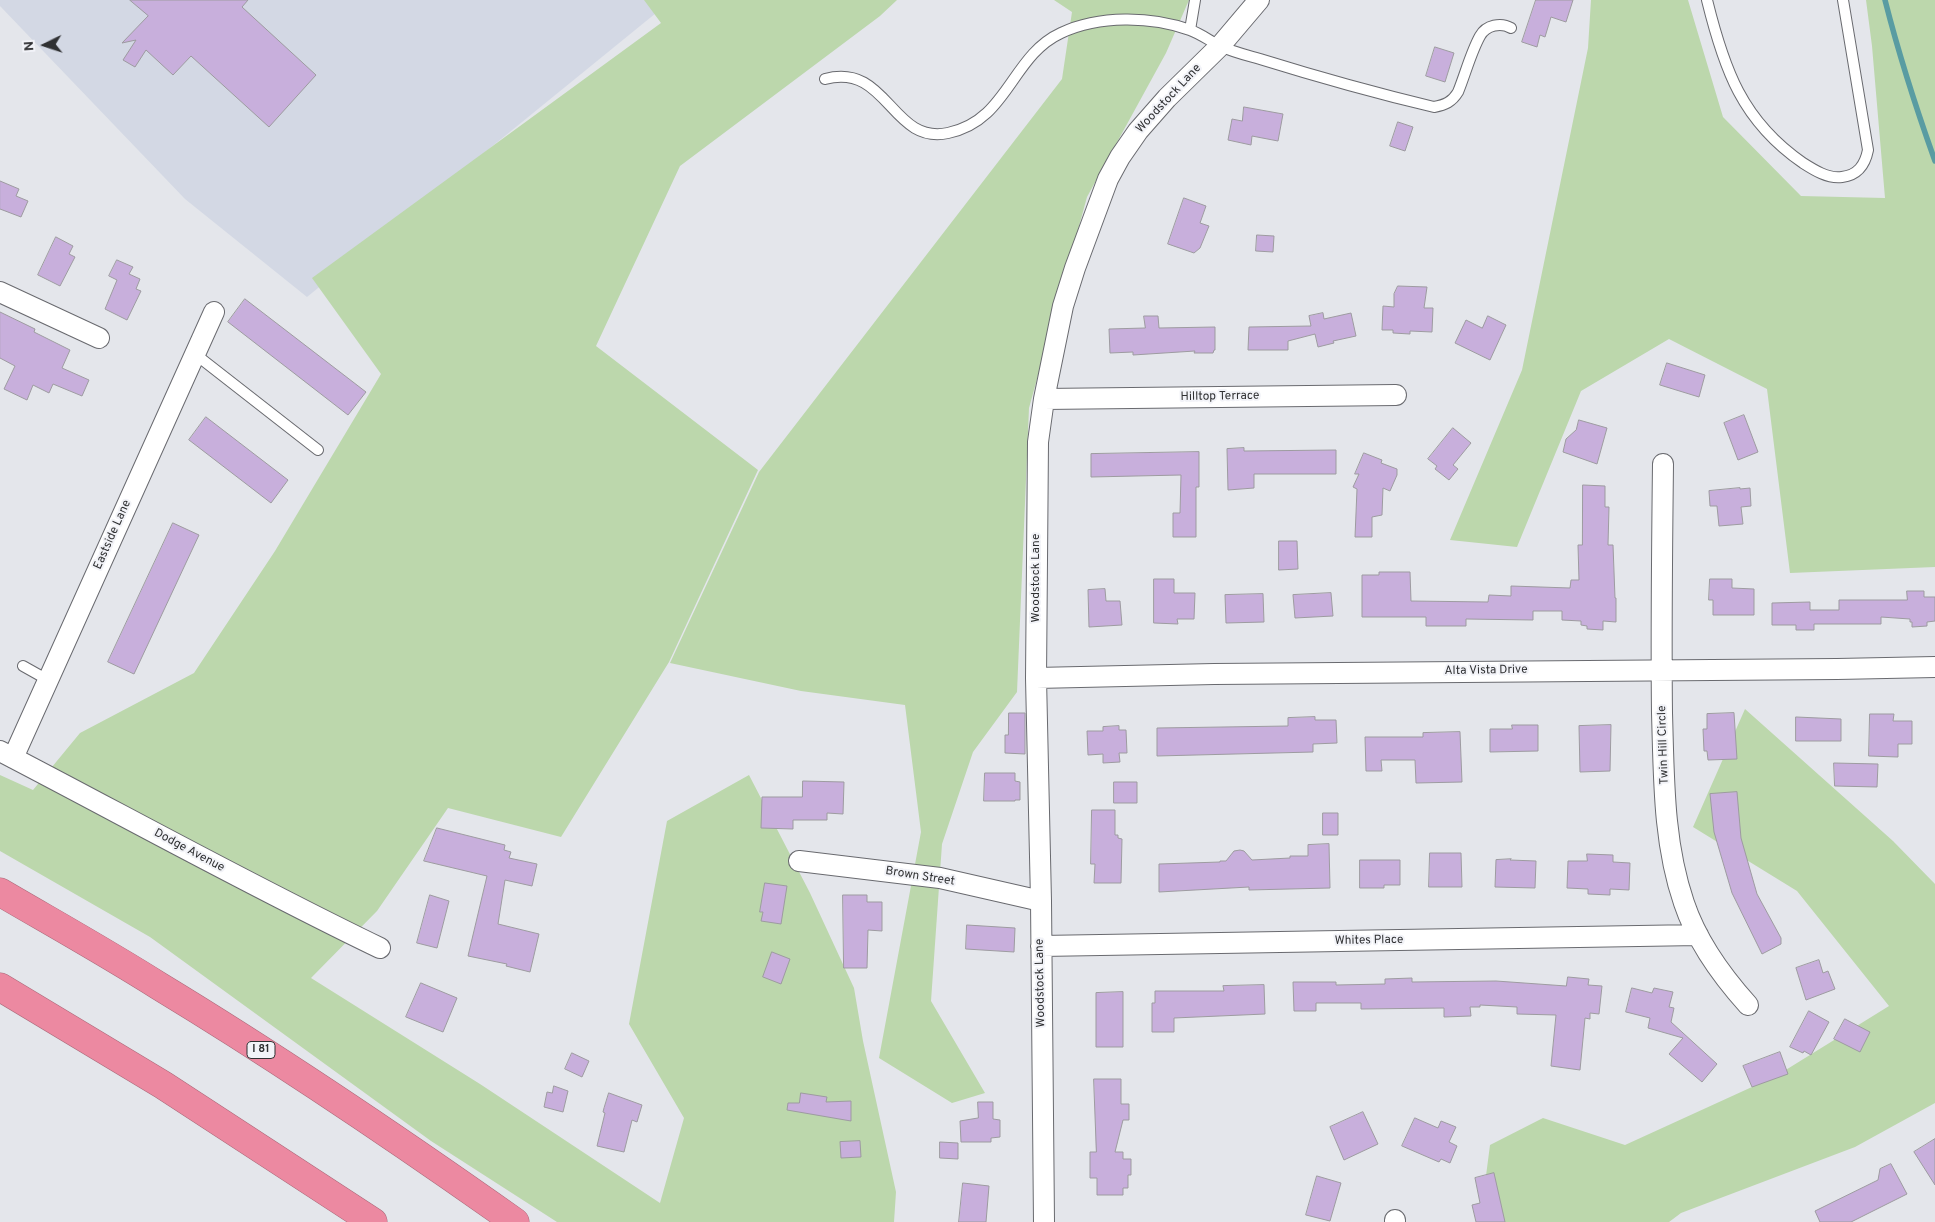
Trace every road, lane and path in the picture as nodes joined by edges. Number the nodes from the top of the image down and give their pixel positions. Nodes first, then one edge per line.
1 (1196, 0) edge
2 (1259, 0) edge
3 (1707, 0) edge
4 (1843, 0) edge
5 (1512, 28) dead end
6 (1190, 30) junction
7 (1220, 46) junction
8 (825, 79) dead end
9 (0, 292) edge
10 (214, 312) dead end
11 (99, 338) dead end
12 (195, 354) junction
13 (1396, 395) dead end
14 (1044, 399) junction
15 (318, 450) dead end
16 (1663, 464) dead end
17 (23, 666) dead end
18 (1935, 667) edge
19 (1662, 670) junction
20 (1036, 678) junction
21 (48, 680) junction
22 (6, 755) edge
23 (798, 861) dead end
24 (0, 892) edge
25 (1041, 901) junction
26 (1698, 935) junction
27 (1041, 946) junction
28 (380, 948) dead end
29 (0, 987) edge
30 (1748, 1005) dead end
31 (373, 1222) edge
32 (515, 1222) edge
33 (1044, 1222) edge

1 - 6 lane
2 - 7 street, Woodstock Lane
3 - 4 lane
5 - 7 lane
6 - 7 lane
6 - 8 lane
7 - 14 street, Woodstock Lane
9 - 11 street
10 - 12 street, Eastside Lane
12 - 15 lane
12 - 21 street, Eastside Lane
13 - 14 street, Hilltop Terrace
14 - 20 street, Woodstock Lane
16 - 19 street, Twin Hill Circle
17 - 21 lane
18 - 19 street, Alta Vista Drive
19 - 20 street, Alta Vista Drive
19 - 26 street, Twin Hill Circle
20 - 25 street, Woodstock Lane
21 - 22 street, Eastside Lane
22 - 28 street, Dodge Avenue
23 - 25 street, Brown Street
24 - 32 highway, I 81
25 - 27 street, Woodstock Lane
26 - 27 street, Whites Place
26 - 30 street, Twin Hill Circle
27 - 33 street, Woodstock Lane
29 - 31 highway

